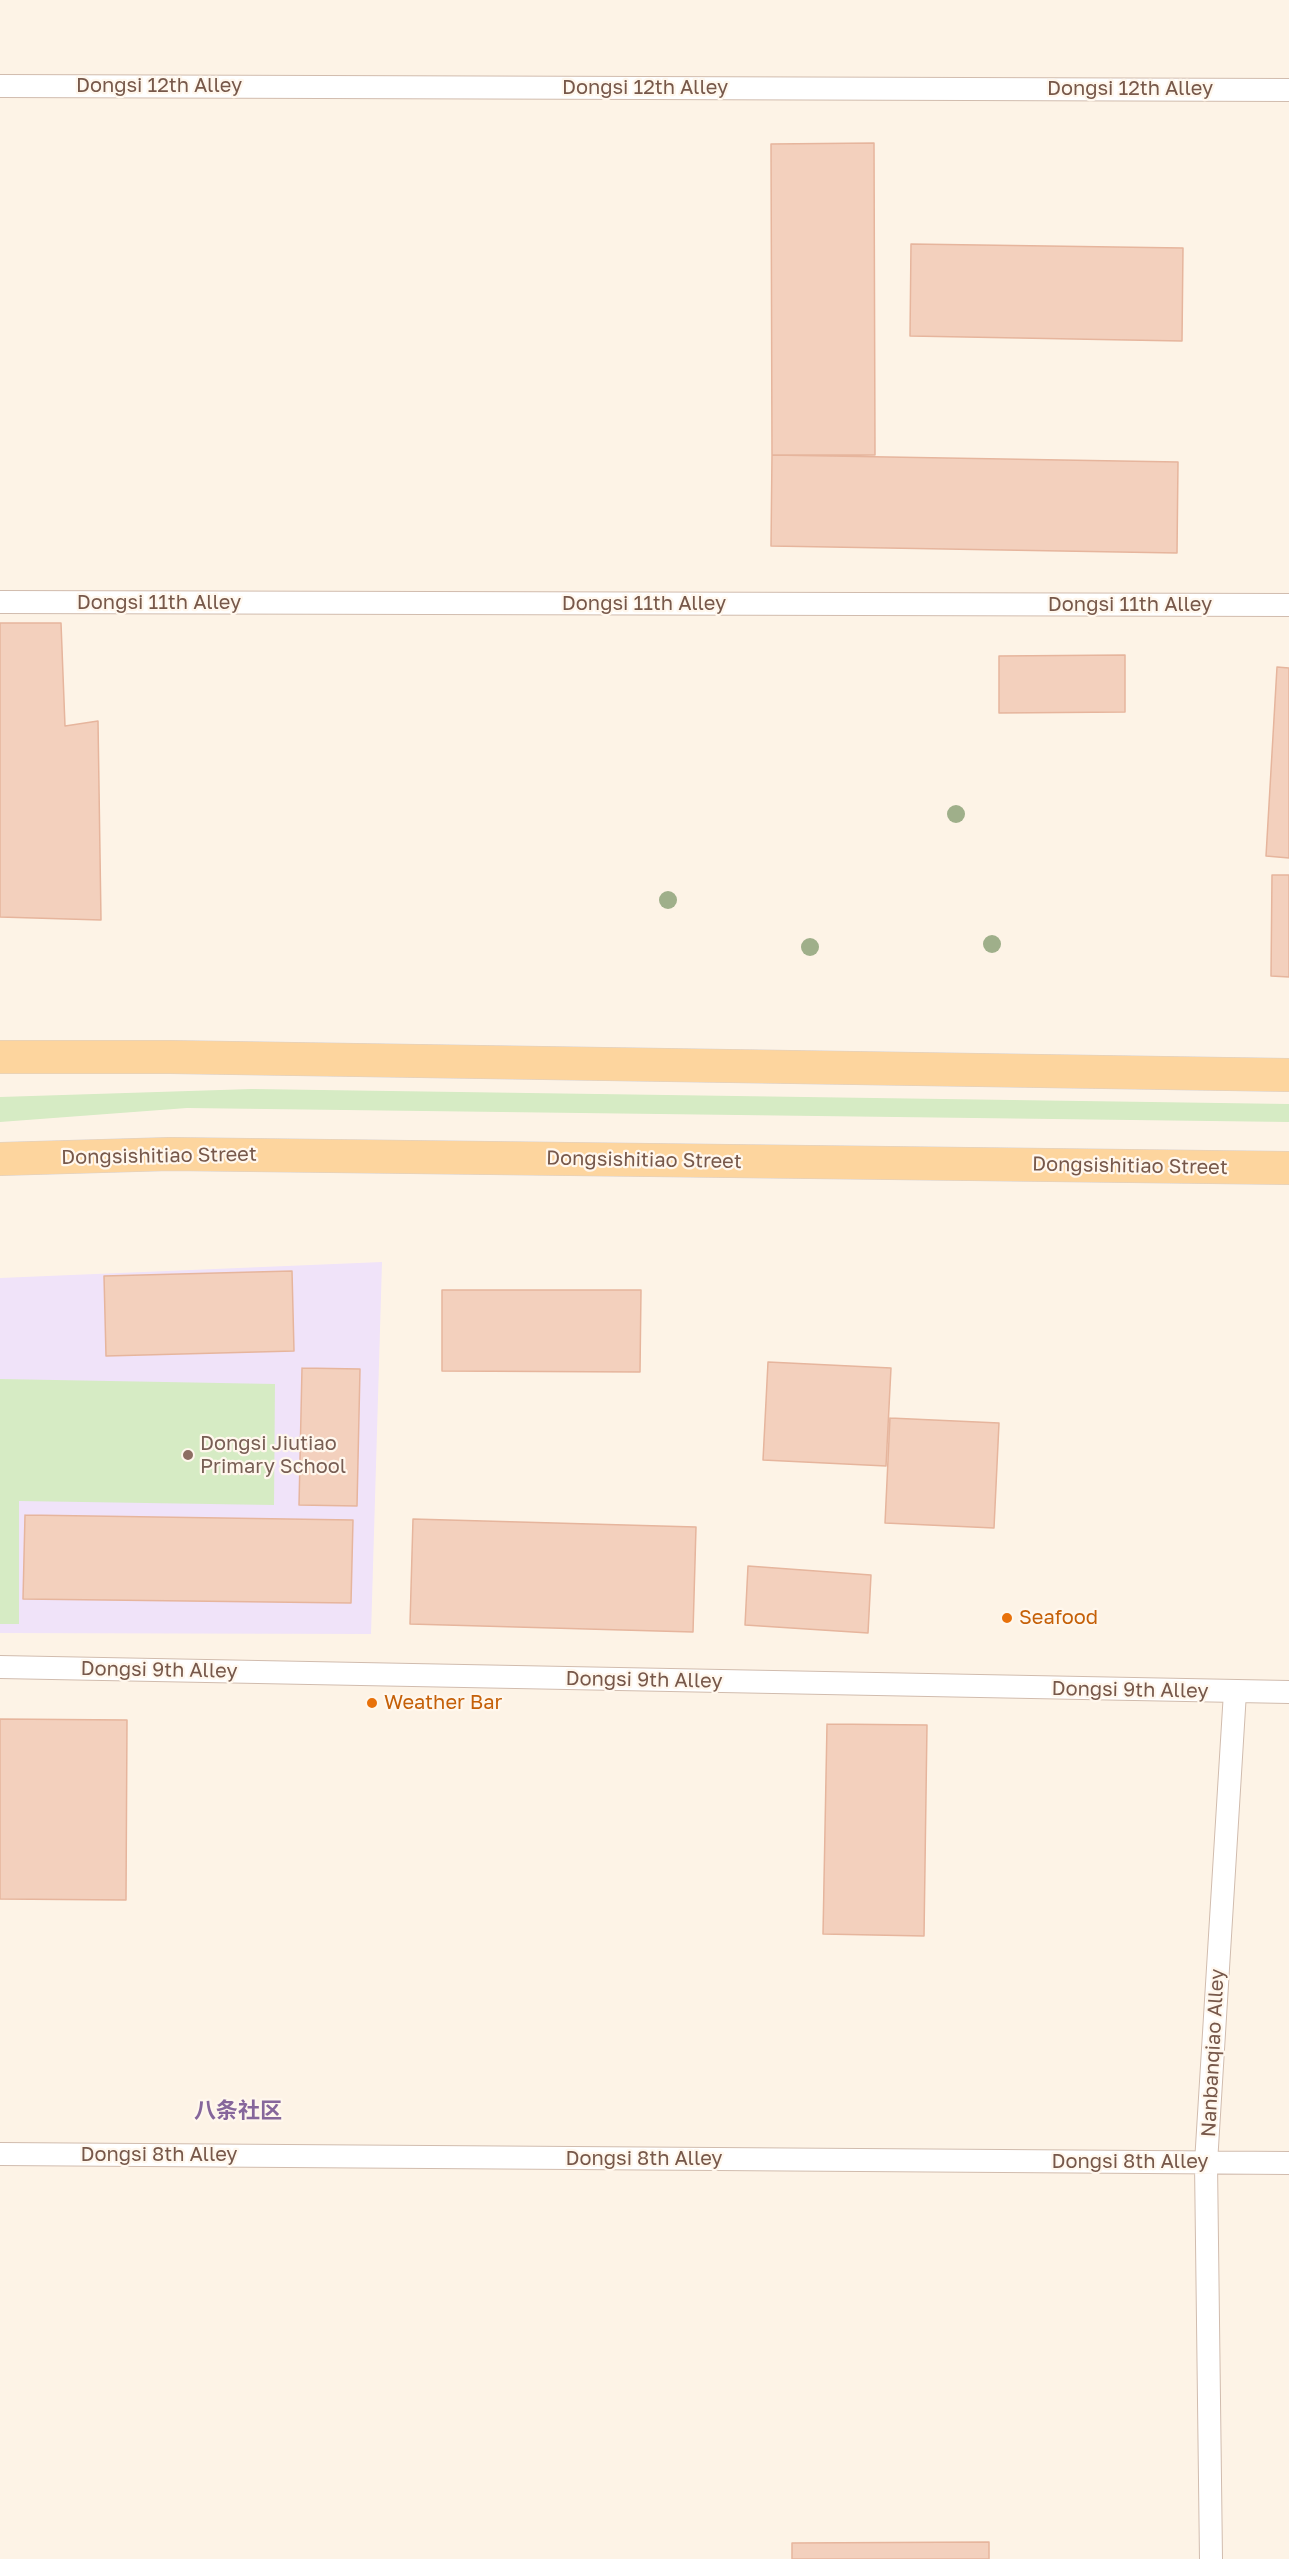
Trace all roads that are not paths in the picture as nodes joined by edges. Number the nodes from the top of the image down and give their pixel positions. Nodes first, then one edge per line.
1 (0, 86) edge
2 (1289, 90) edge
3 (0, 603) edge
4 (1289, 605) edge
5 (0, 1057) edge
6 (1289, 1075) edge
7 (0, 1159) edge
8 (1289, 1168) edge
9 (0, 1667) edge
10 (1235, 1692) junction
11 (1289, 1692) edge
12 (0, 2154) edge
13 (1206, 2163) junction
14 (1289, 2163) edge
15 (1211, 2559) edge

1 - 2 lane, Dongsi 12th Alley
3 - 4 lane, Dongsi 11th Alley
5 - 6 main road
7 - 8 main road, Dongsishitiao Street
9 - 10 lane, Dongsi 9th Alley
10 - 11 lane, Dongsi 9th Alley
10 - 13 lane, Nanbanqiao Alley
12 - 13 lane, Dongsi 8th Alley
13 - 14 lane, Dongsi 8th Alley
13 - 15 lane, Nanbanqiao Alley

